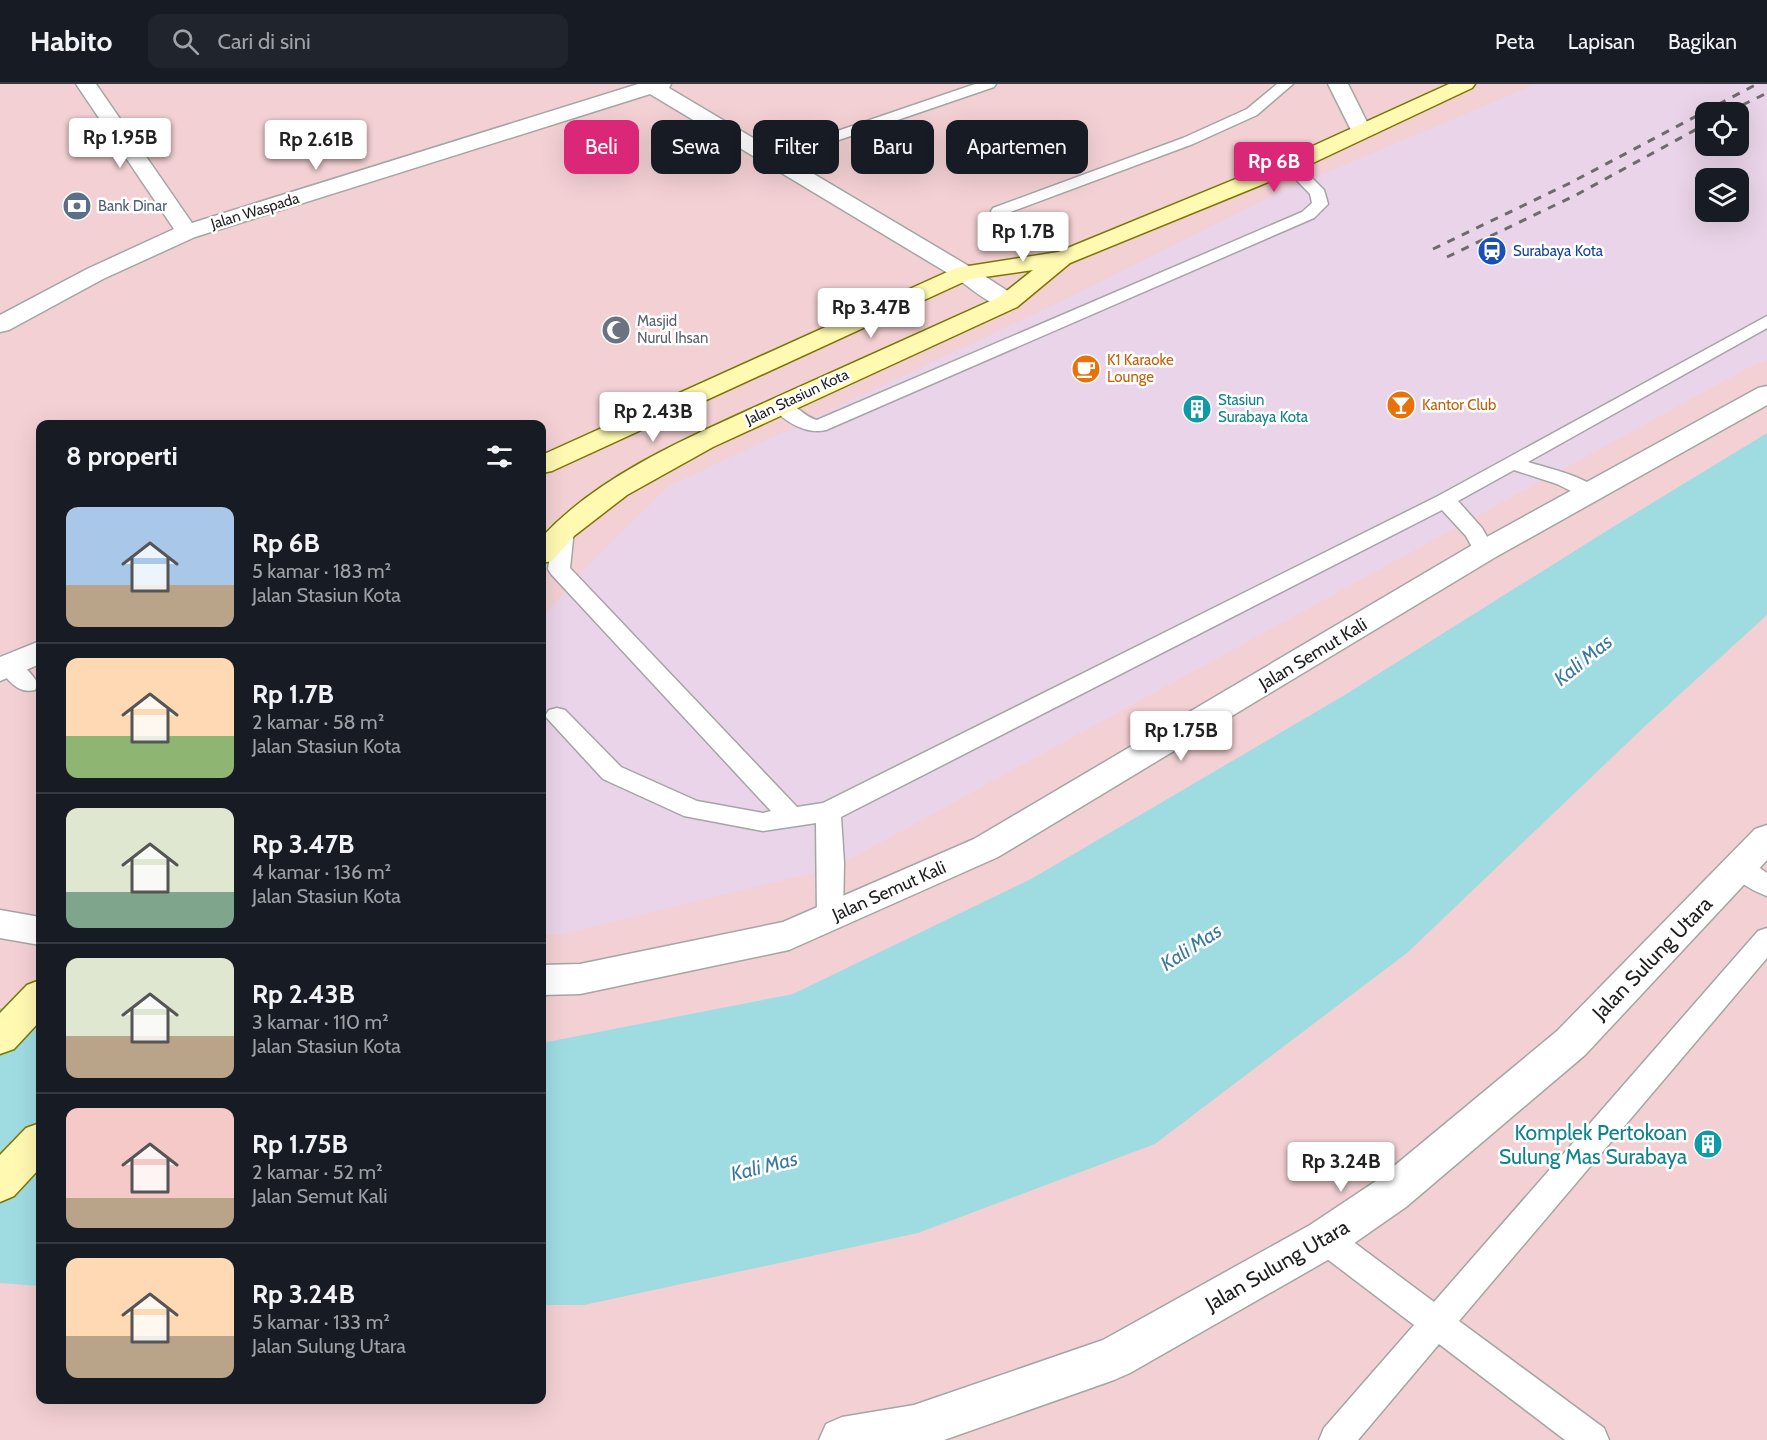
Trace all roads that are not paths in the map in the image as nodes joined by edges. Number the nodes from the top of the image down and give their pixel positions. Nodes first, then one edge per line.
1 (86, 84) edge
2 (989, 84) edge
3 (1286, 84) edge
4 (1338, 84) edge
5 (1465, 84) edge
6 (654, 85) edge
7 (1361, 132) junction
8 (839, 135) edge
9 (1290, 165) junction
10 (999, 211) dead end
11 (187, 232) junction
12 (1063, 258) junction
13 (964, 273) junction
14 (1008, 302) junction
15 (3, 320) edge
16 (1767, 321) edge
17 (1767, 394) edge
18 (781, 405) junction
19 (546, 463) edge
20 (1512, 463) junction
21 (1590, 493) junction
22 (1445, 500) junction
23 (564, 530) junction
24 (546, 550) edge
25 (1484, 551) junction
26 (36, 654) edge
27 (9, 669) edge
28 (557, 716) dead end
29 (828, 812) junction
30 (792, 818) junction
31 (1767, 838) edge
32 (1753, 877) edge
33 (830, 917) junction
34 (0, 924) edge
35 (36, 930) edge
36 (1767, 939) edge
37 (546, 980) edge
38 (36, 1000) edge
39 (0, 1038) edge
40 (36, 1145) edge
41 (0, 1183) edge
42 (1325, 1239) junction
43 (1437, 1324) junction
44 (921, 1434) edge
45 (842, 1440) edge
46 (1335, 1440) edge
47 (1592, 1440) edge

1 - 11 street
2 - 8 lane
3 - 10 lane
4 - 7 street
5 - 7 main road, Jalan Stasiun Kota
6 - 11 street, Jalan Waspada
6 - 13 street
7 - 9 main road, Jalan Stasiun Kota
9 - 12 main road, Jalan Stasiun Kota
9 - 18 lane
11 - 15 street, Jalan Waspada
12 - 13 main road, Jalan Stasiun Kota
12 - 14 main road, Jalan Stasiun Kota
13 - 14 street
13 - 19 main road, Jalan Stasiun Kota
14 - 18 main road, Jalan Stasiun Kota
16 - 20 lane
17 - 21 street, Jalan Semut Kali
18 - 23 main road, Jalan Stasiun Kota
20 - 21 lane
20 - 22 lane
21 - 25 street, Jalan Semut Kali
22 - 25 lane
22 - 29 lane
23 - 24 main road, Jalan Stasiun Kota
23 - 30 lane
25 - 33 street, Jalan Semut Kali
26 - 27 street
28 - 30 lane
29 - 30 lane
29 - 33 lane
31 - 32 street, Jalan Sulung Utara
32 - 42 street, Jalan Sulung Utara
33 - 37 street, Jalan Semut Kali
34 - 35 street
36 - 43 lane
38 - 39 main road
40 - 41 main road
42 - 43 lane
42 - 44 street, Jalan Sulung Utara
43 - 46 lane
43 - 47 lane
44 - 45 street, Jalan Sulung Utara

